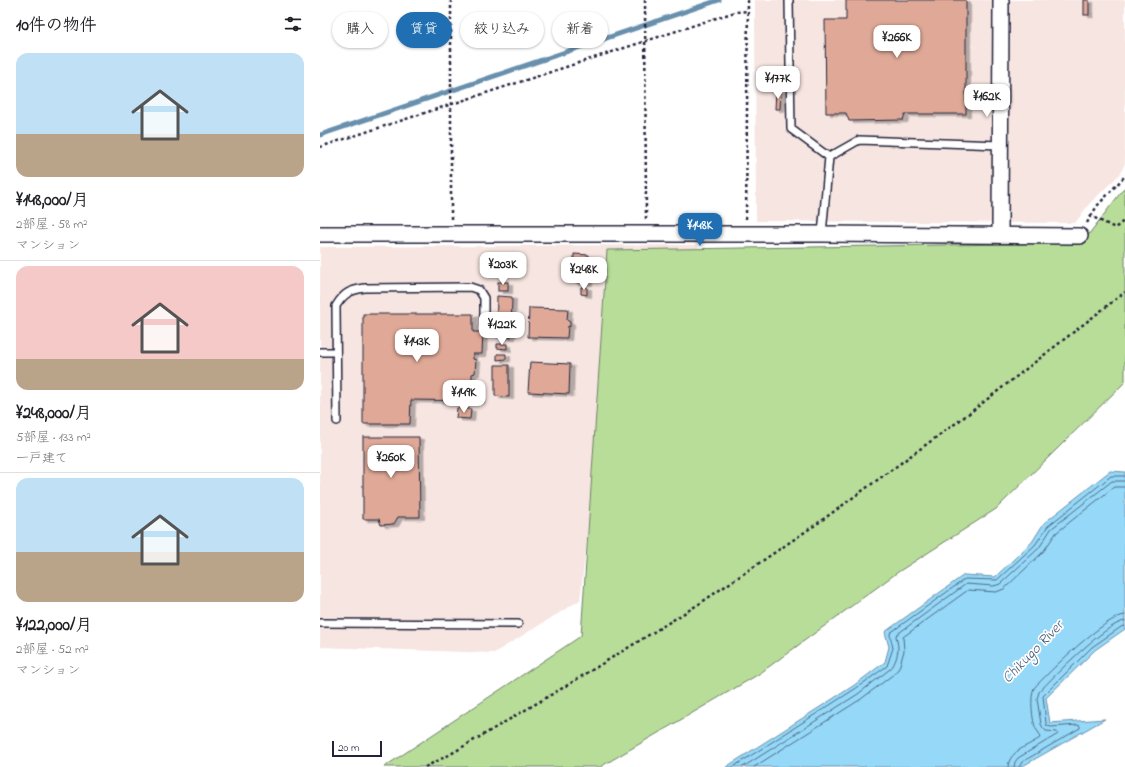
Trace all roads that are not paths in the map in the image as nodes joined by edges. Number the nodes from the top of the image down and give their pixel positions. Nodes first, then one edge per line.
1 (790, 0) edge
2 (1001, 0) edge
3 (1000, 145) junction
4 (829, 157) junction
5 (320, 234) edge
6 (822, 234) junction
7 (1000, 235) junction
8 (1080, 236) road end
9 (484, 325) dead end
10 (320, 352) edge
11 (336, 352) junction
12 (337, 421) dead end
13 (320, 623) edge
14 (518, 624) dead end

1 - 4 lane
2 - 3 street
3 - 4 lane
3 - 7 street
4 - 6 lane
5 - 6 street
6 - 7 street
7 - 8 street
9 - 11 lane
10 - 11 lane
11 - 12 lane
13 - 14 lane

